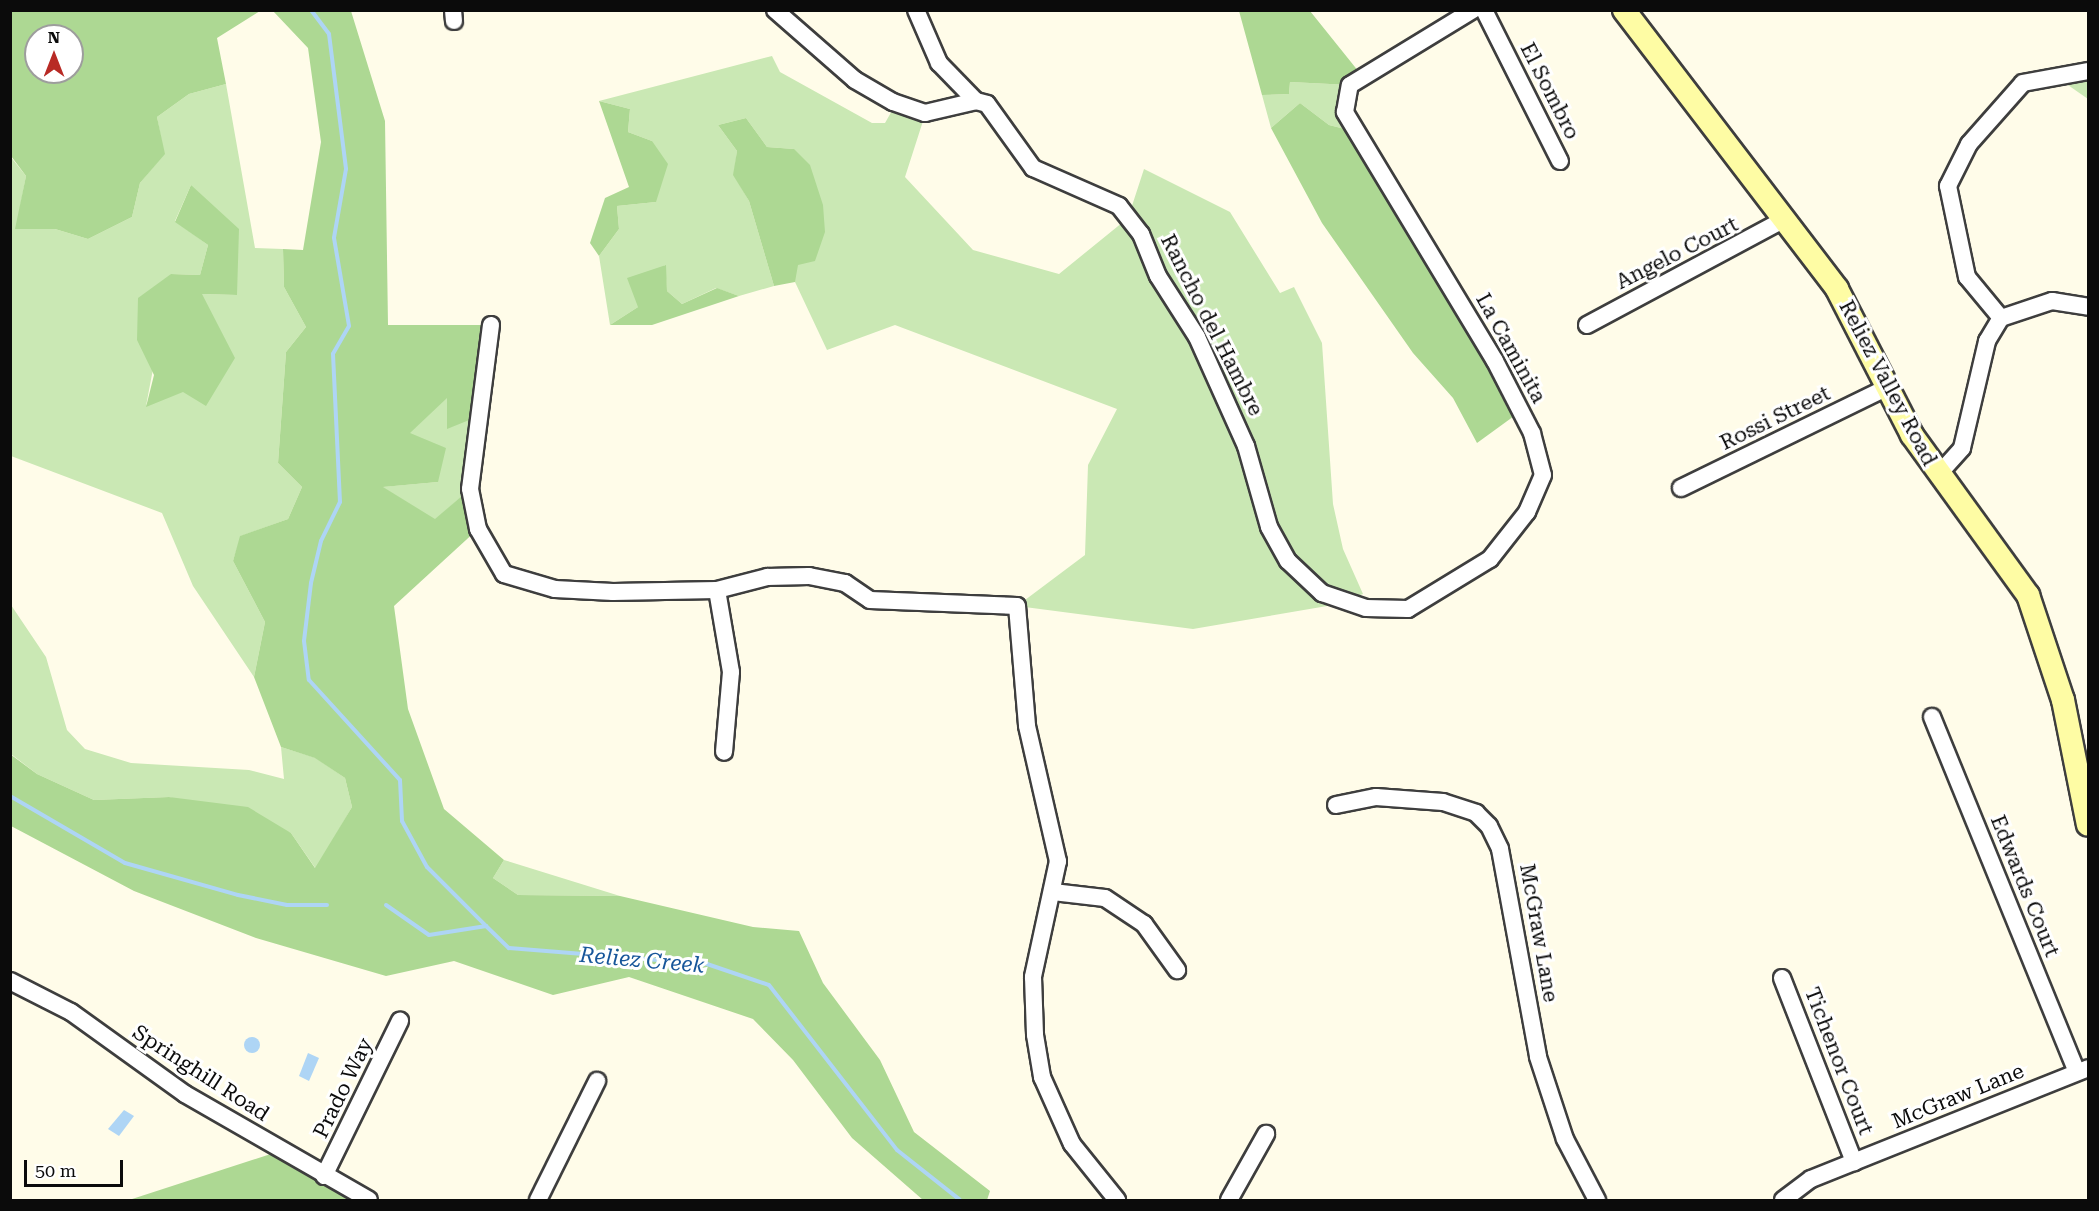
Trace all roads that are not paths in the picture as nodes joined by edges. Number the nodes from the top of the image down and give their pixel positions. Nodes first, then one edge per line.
1 (775, 10) edge
2 (916, 10) edge
3 (1473, 10) edge
4 (1484, 10) edge
5 (1624, 10) edge
6 (2088, 71) edge
7 (976, 101) junction
8 (1560, 161) dead end
9 (1785, 219) junction
10 (2088, 307) edge
11 (2001, 318) junction
12 (491, 325) dead end
13 (1587, 325) dead end
14 (1888, 387) junction
15 (1938, 475) junction
16 (1681, 488) dead end
17 (1288, 561) joint
18 (717, 590) junction
19 (1932, 717) dead end
20 (724, 752) dead end
21 (1336, 806) dead end
22 (2088, 825) edge
23 (1053, 891) junction
24 (1177, 970) dead end
25 (1782, 978) dead end
26 (10, 981) edge
27 (400, 1020) dead end
28 (2082, 1070) edge
29 (597, 1081) dead end
30 (1266, 1134) dead end
31 (1854, 1162) junction
32 (324, 1176) junction
33 (369, 1200) edge
34 (538, 1200) edge
35 (1117, 1200) edge
36 (1228, 1200) edge
37 (1597, 1200) edge
38 (1783, 1200) edge

1 - 7 street
2 - 7 street
3 - 17 street, La Caminita
4 - 8 street, El Sombro
5 - 9 main road, Reliez Valley Road
6 - 11 street
7 - 17 street, Rancho del Hambre
9 - 13 street, Angelo Court
9 - 14 main road, Reliez Valley Road
10 - 11 street
11 - 15 street
12 - 18 street
14 - 15 main road, Reliez Valley Road
14 - 16 street, Rossi Street
15 - 22 main road, Reliez Valley Road
18 - 20 street
18 - 23 street
19 - 28 street, Edwards Court
21 - 37 street, McGraw Lane
23 - 24 street
23 - 35 street
25 - 31 street, Tichenor Court
26 - 32 street, Springhill Road
27 - 32 street, Prado Way
28 - 31 street, McGraw Lane
29 - 34 street
30 - 36 street
31 - 38 street, McGraw Lane
32 - 33 street, Springhill Road

